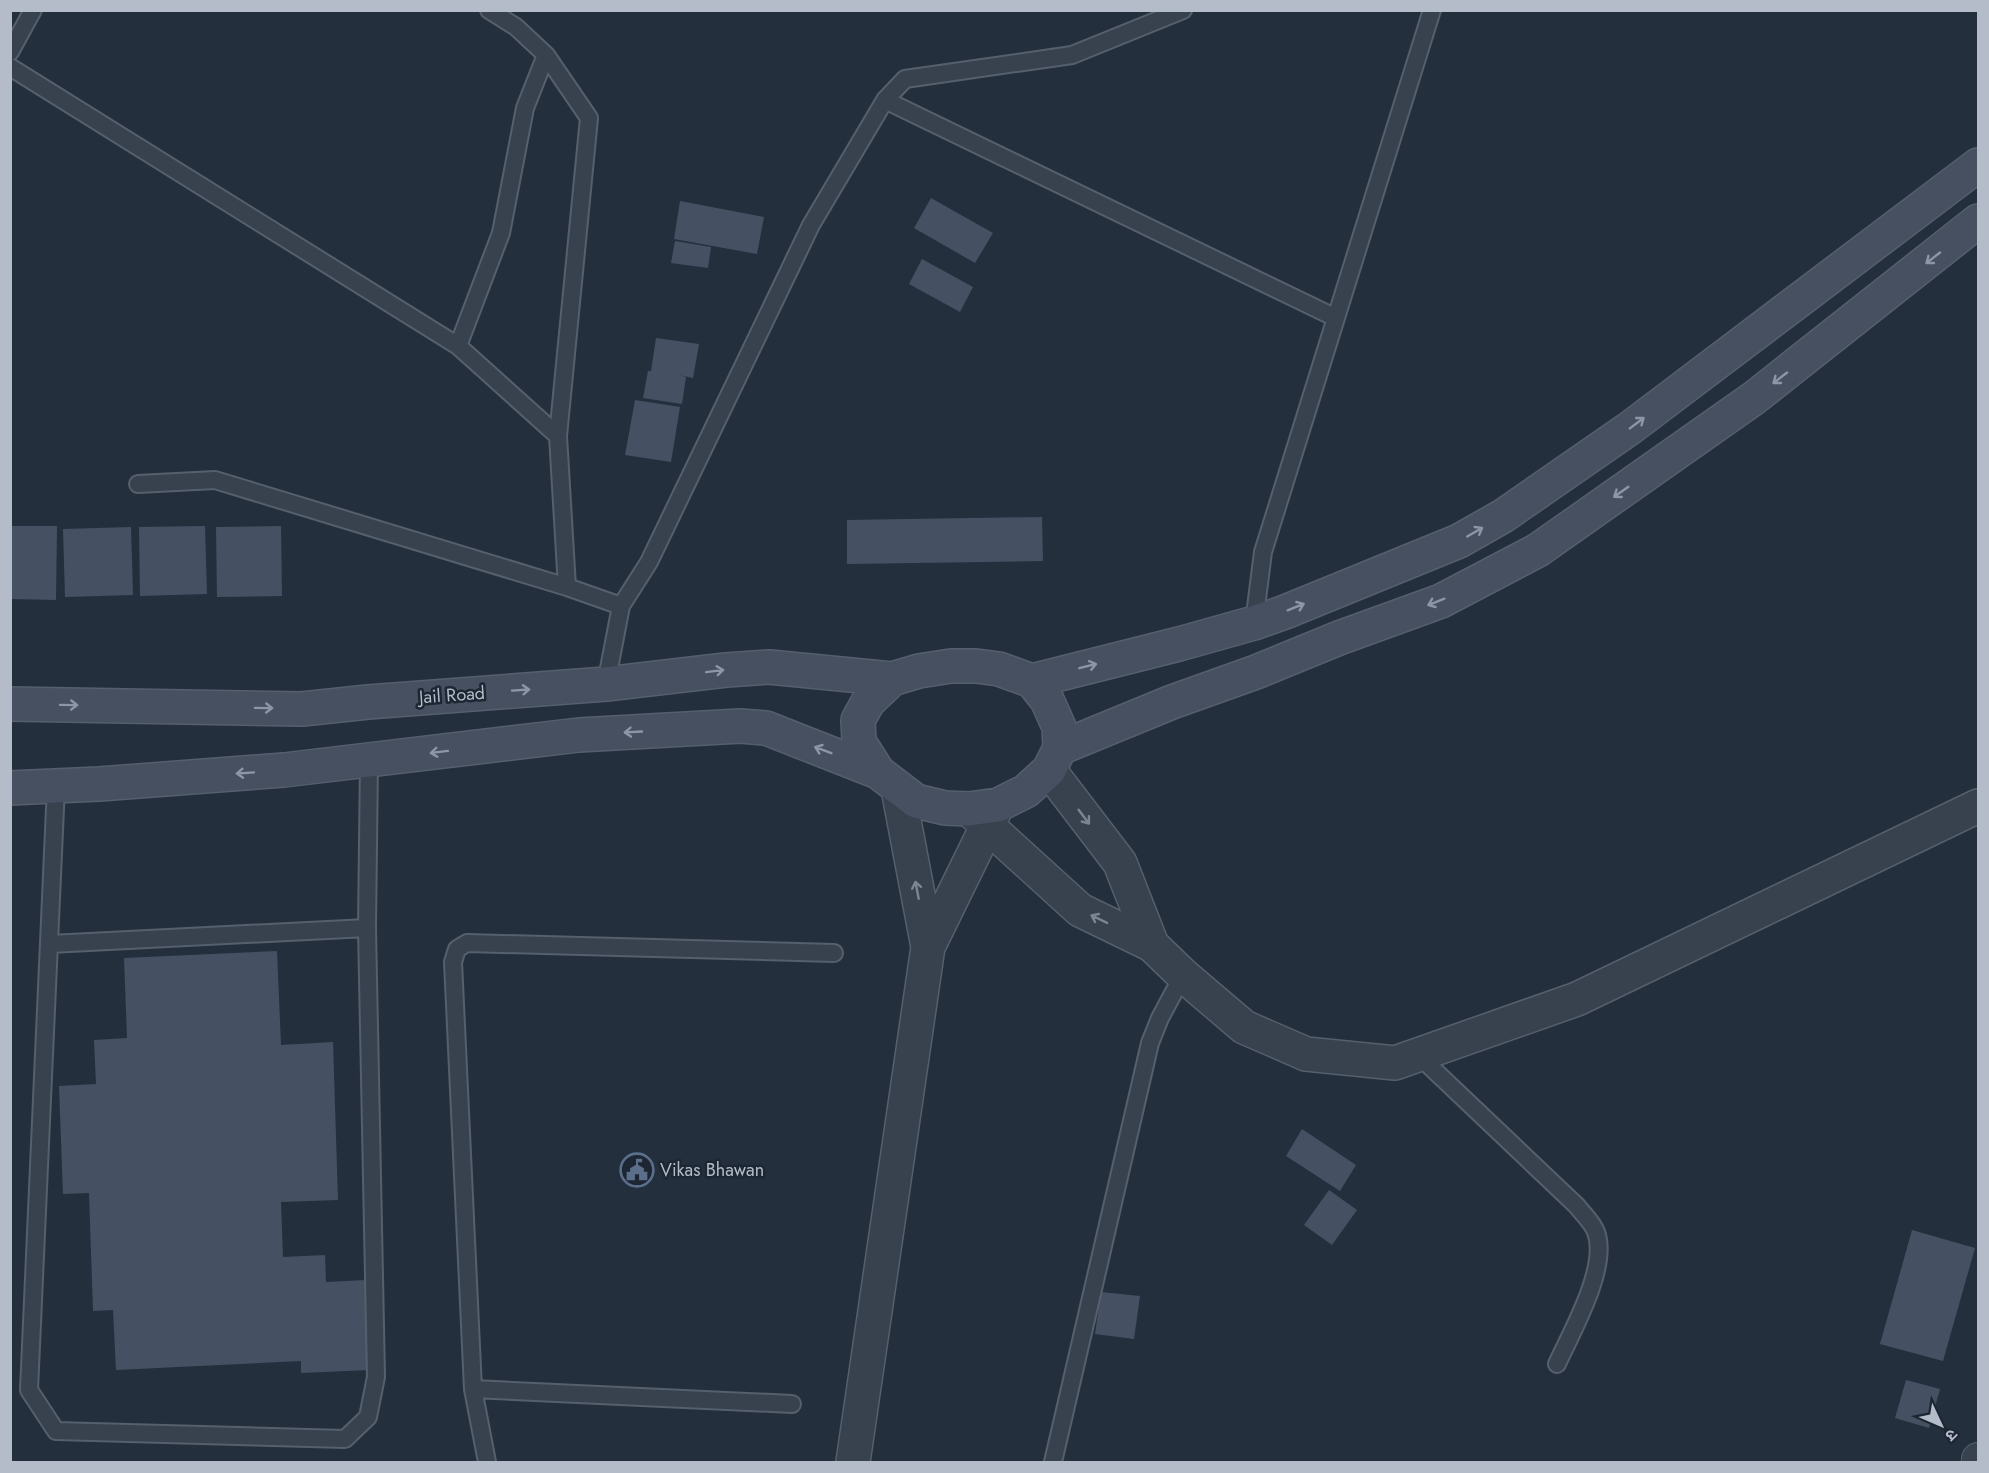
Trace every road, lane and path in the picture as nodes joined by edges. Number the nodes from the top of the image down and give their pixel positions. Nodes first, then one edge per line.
1 (33, 10) edge
2 (489, 10) edge
3 (1183, 10) edge
4 (1432, 10) edge
5 (10, 52) edge
6 (546, 55) junction
7 (10, 67) edge
8 (885, 100) junction
9 (1978, 165) edge
10 (1978, 221) edge
11 (1336, 318) junction
12 (458, 346) junction
13 (558, 436) junction
14 (138, 484) dead end
15 (567, 587) junction
16 (621, 606) junction
17 (1254, 623) junction
18 (892, 679) junction
19 (1032, 681) junction
20 (606, 684) junction
21 (10, 704) edge
22 (1055, 759) junction
23 (369, 760) junction
24 (888, 780) junction
25 (56, 786) junction
26 (10, 788) edge
27 (1978, 806) edge
28 (985, 813) junction
29 (367, 928) junction
30 (50, 944) junction
31 (1152, 945) junction
32 (928, 947) junction
33 (834, 953) dead end
34 (1183, 975) junction
35 (1418, 1055) junction
36 (1557, 1364) dead end
37 (473, 1389) junction
38 (792, 1404) dead end
39 (487, 1462) edge
40 (853, 1462) edge
41 (1053, 1462) edge

1 - 5 lane
2 - 6 lane
3 - 8 lane
4 - 11 lane
6 - 12 lane
6 - 13 lane
7 - 12 lane
8 - 11 lane
8 - 16 lane
17 -> 9 main road
10 -> 22 main road
11 - 17 lane
12 - 13 lane
13 - 15 lane
14 - 15 lane
15 - 16 lane
16 - 20 lane
19 -> 17 main road
18 - 19 main road
20 -> 18 main road, Jail Road
18 - 24 main road
19 - 22 main road
21 -> 20 main road, Jail Road
22 - 28 main road
22 -> 31 street
24 -> 23 main road
23 -> 25 main road
23 - 29 lane
24 - 28 main road
32 -> 24 street
25 - 26 main road
25 - 30 lane
27 - 35 street
31 -> 28 street
28 - 32 street
29 - 30 lane
29 - 30 lane
31 - 34 street
32 - 40 street
33 - 37 lane
34 - 35 street
34 - 41 lane
35 - 36 lane
37 - 38 lane
37 - 39 lane

